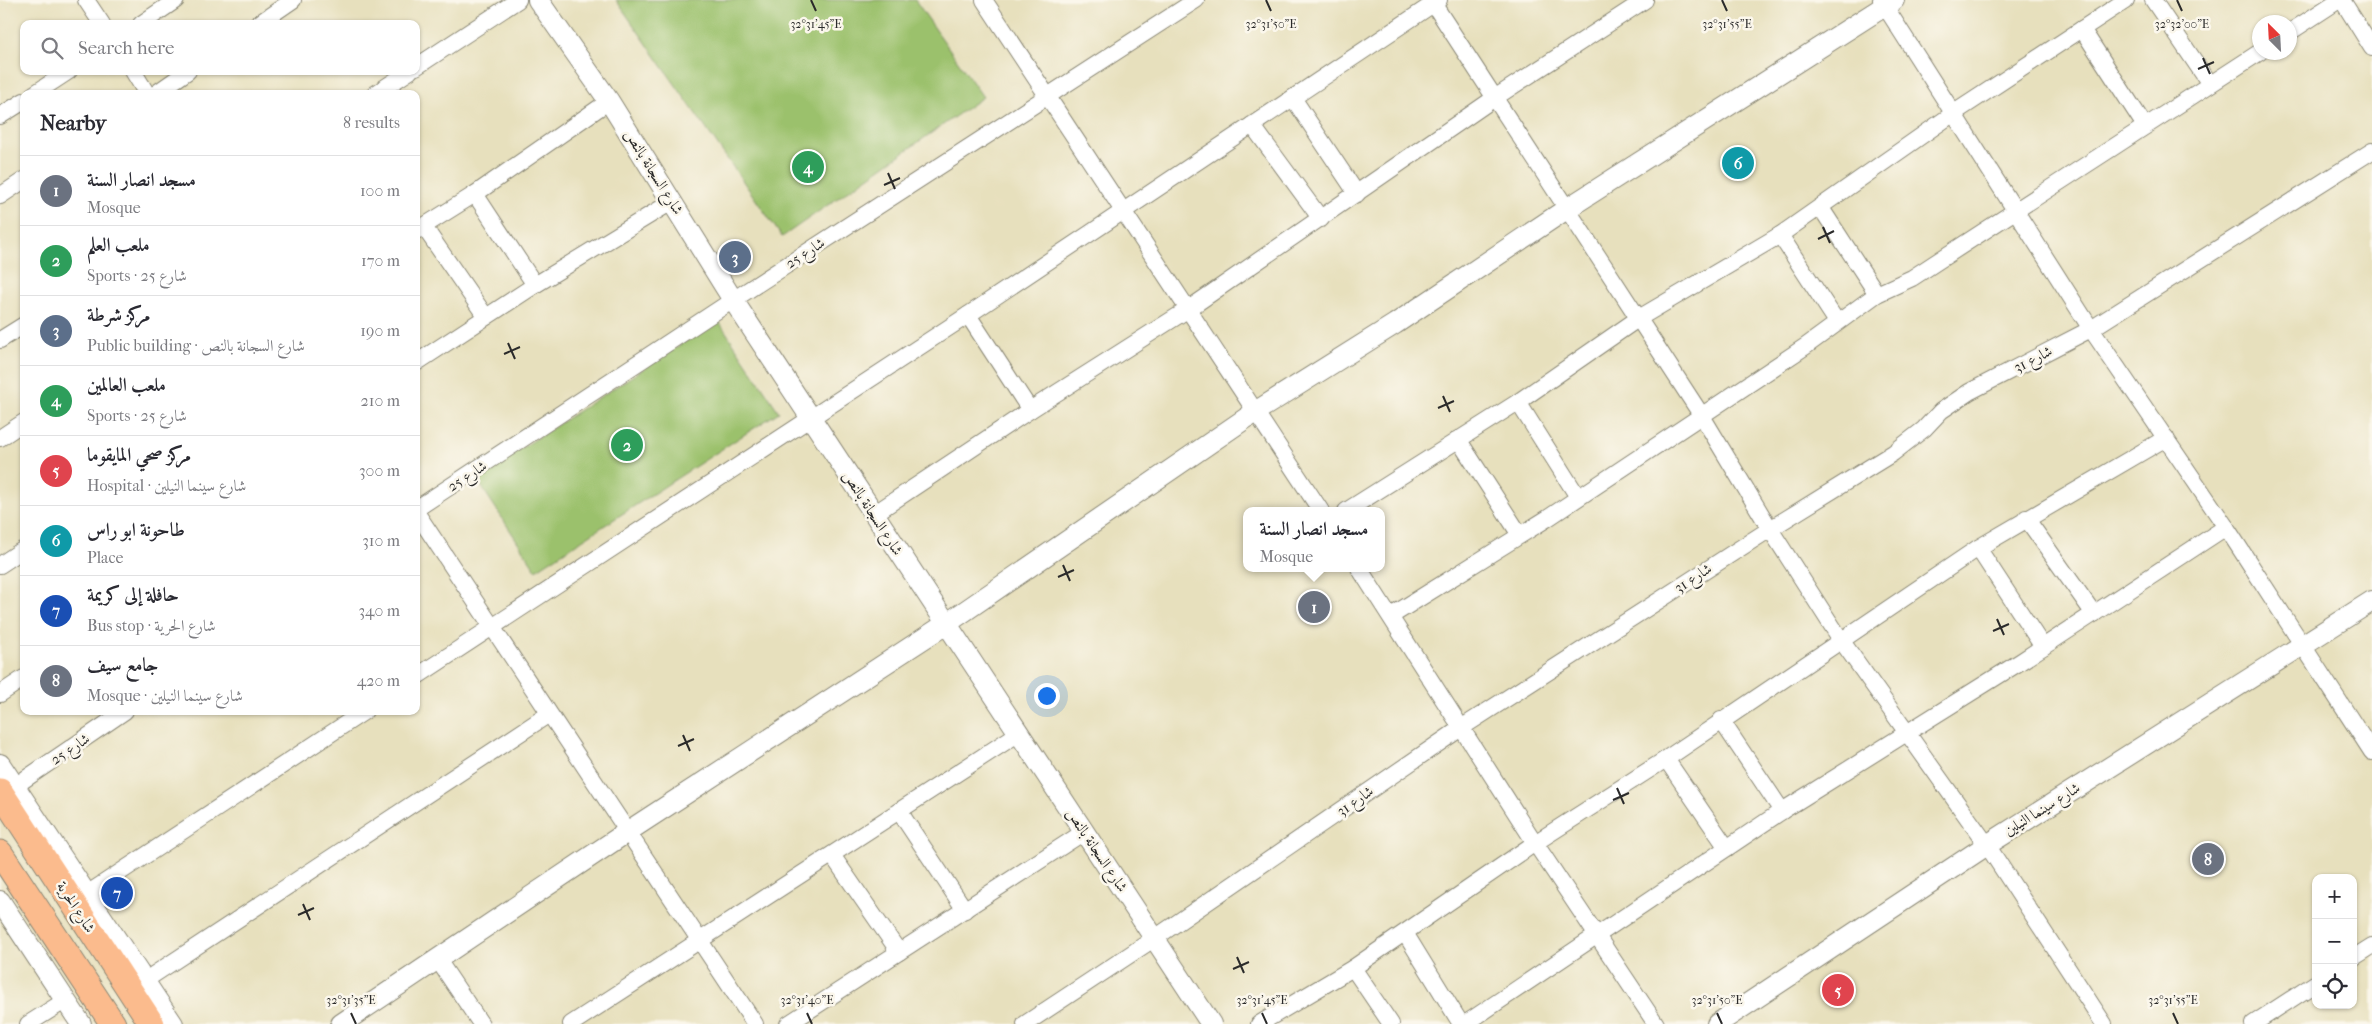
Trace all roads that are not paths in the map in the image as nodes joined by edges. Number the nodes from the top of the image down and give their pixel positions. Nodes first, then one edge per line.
1 (86, 0) edge
2 (176, 0) edge
3 (293, 0) edge
4 (518, 0) edge
5 (538, 0) edge
6 (984, 0) edge
7 (1196, 0) edge
8 (1645, 0) edge
9 (2126, 0) edge
10 (2153, 0) edge
11 (2340, 0) edge
12 (1435, 1) edge
13 (1886, 2) edge
14 (99, 20) edge
15 (147, 20) edge
16 (264, 20) edge
17 (2297, 28) edge
18 (2082, 29) junction
19 (2372, 48) edge
20 (2252, 57) edge
21 (420, 64) edge
22 (63, 75) edge
23 (135, 75) edge
24 (182, 75) edge
25 (404, 75) edge
26 (2210, 84) junction
27 (40, 90) edge
28 (145, 90) edge
29 (161, 90) edge
30 (381, 90) edge
31 (1047, 96) junction
32 (1496, 97) junction
33 (1292, 98) junction
34 (609, 101) junction
35 (20, 103) edge
36 (1954, 114) junction
37 (0, 116) edge
38 (1252, 126) junction
39 (2145, 126) junction
40 (2370, 158) edge
41 (20, 183) edge
42 (476, 194) junction
43 (1357, 194) junction
44 (0, 196) edge
45 (673, 201) junction
46 (1568, 208) junction
47 (1821, 208) junction
48 (2014, 211) junction
49 (1123, 212) junction
50 (1321, 218) junction
51 (420, 229) edge
52 (1780, 235) junction
53 (535, 285) junction
54 (1877, 294) junction
55 (733, 300) junction
56 (1187, 310) junction
57 (968, 315) junction
58 (486, 317) junction
59 (1639, 318) junction
60 (1837, 322) junction
61 (20, 327) edge
62 (2091, 329) junction
63 (0, 340) edge
64 (420, 360) edge
65 (1518, 402) junction
66 (1030, 410) junction
67 (1255, 412) junction
68 (1702, 416) junction
69 (810, 418) junction
70 (20, 425) edge
71 (0, 438) edge
72 (2166, 438) junction
73 (1458, 439) junction
74 (1578, 497) junction
75 (1318, 507) edge
76 (1352, 507) edge
77 (420, 508) edge
78 (874, 514) junction
79 (420, 517) edge
80 (2026, 518) junction
81 (2226, 527) junction
82 (1770, 529) junction
83 (1520, 534) junction
84 (1978, 548) junction
85 (20, 552) edge
86 (0, 565) edge
87 (1362, 572) edge
88 (2372, 601) edge
89 (2094, 614) junction
90 (1391, 616) junction
91 (946, 624) junction
92 (491, 628) junction
93 (1841, 640) junction
94 (2301, 645) junction
95 (2042, 647) junction
96 (420, 674) edge
97 (20, 681) edge
98 (0, 694) edge
99 (549, 714) junction
100 (119, 715) edge
101 (359, 715) edge
102 (1721, 720) junction
103 (1461, 728) junction
104 (1019, 733) junction
105 (1906, 733) junction
106 (2372, 752) edge
107 (1666, 759) junction
108 (0, 764) edge
109 (7, 788) edge
110 (899, 810) junction
111 (1782, 811) junction
112 (627, 832) junction
113 (1084, 832) junction
114 (1535, 843) junction
115 (1987, 845) junction
116 (1727, 848) junction
117 (0, 852) edge
118 (832, 854) junction
119 (87, 894) junction
120 (0, 901) edge
121 (965, 910) junction
122 (1405, 934) junction
123 (1596, 936) junction
124 (1155, 938) junction
125 (699, 940) junction
126 (2372, 946) edge
127 (900, 952) junction
128 (2357, 955) edge
129 (438, 960) junction
130 (1354, 968) junction
131 (144, 981) junction
132 (2312, 986) edge
133 (66, 1000) junction
134 (28, 1024) edge
135 (81, 1024) edge
136 (113, 1024) edge
137 (152, 1024) edge
138 (173, 1024) edge
139 (341, 1024) edge
140 (481, 1024) edge
141 (571, 1024) edge
142 (755, 1024) edge
143 (788, 1024) edge
144 (1026, 1024) edge
145 (1211, 1024) edge
146 (1259, 1024) edge
147 (1391, 1024) edge
148 (1463, 1024) edge
149 (1656, 1024) edge
150 (1717, 1024) edge
151 (2104, 1024) edge
152 (2253, 1024) edge

1 - 14 street
2 - 15 street
3 - 16 street
4 - 21 street
5 - 34 street, شارع السجانة بالنص
6 - 31 street
7 - 31 street, شارع 25
8 - 32 street
9 - 18 street
10 - 26 street
11 - 17 street
11 - 19 street
12 - 32 street
12 - 33 street
13 - 36 street
13 - 46 street
18 - 36 street
18 - 39 street
20 - 26 street
22 - 27 street
23 - 28 street
24 - 29 street
25 - 30 street
26 - 39 street
31 - 49 street
31 - 55 street, شارع 25
32 - 43 street
32 - 46 street
33 - 38 street
33 - 43 street
34 - 42 street
34 - 45 street, شارع السجانة بالنص
35 - 37 street
36 - 47 street
36 - 48 street
38 - 49 street
38 - 50 street
39 - 48 street
40 - 62 street, شارع 31
41 - 44 street
42 - 51 street
42 - 53 street
43 - 50 street
45 - 53 street
45 - 55 street, شارع السجانة بالنص
46 - 59 street
46 - 67 street
47 - 52 street
47 - 54 street
48 - 54 street
48 - 62 street
49 - 56 street
49 - 57 street
50 - 56 street
51 - 58 street
52 - 59 street
52 - 60 street
53 - 58 street
54 - 60 street
55 - 69 street, شارع السجانة بالنص
55 - 77 street, شارع 25
56 - 66 street
56 - 67 street
57 - 66 street
57 - 69 street
58 - 64 street
59 - 65 street
59 - 68 street
60 - 68 street
61 - 63 street
62 - 72 street
62 - 82 street, شارع 31
65 - 73 street
65 - 74 street
66 - 78 street
67 - 75 street
67 - 91 street
68 - 74 street
68 - 82 street
69 - 78 street, شارع السجانة بالنص
69 - 92 street
70 - 71 street
72 - 80 street
72 - 81 street
73 - 76 street
73 - 83 street
74 - 83 street
78 - 91 street, شارع السجانة بالنص
79 - 92 street
80 - 84 street
80 - 89 street
81 - 89 street
81 - 94 street
82 - 93 street
82 - 103 street, شارع 31
83 - 90 street
84 - 93 street
84 - 95 street
85 - 86 street
87 - 90 street
88 - 94 street, شارع سينما النيلين
89 - 95 street
90 - 103 street
91 - 104 street, شارع السجانة بالنص
91 - 112 street
92 - 96 street
92 - 99 street
93 - 102 street
93 - 105 street
94 - 106 street
94 - 115 street, شارع سينما النيلين
95 - 105 street
97 - 98 street
99 - 112 street
99 - 131 street
100 - 109 street, شارع 25
101 - 119 street
102 - 107 street
102 - 111 street
103 - 114 street
103 - 124 street, شارع 31
104 - 110 street
104 - 113 street, شارع السجانة بالنص
105 - 111 street
105 - 115 street
107 - 114 street
107 - 116 street
108 - 109 street
109 - 119 street
109 - 137 main road, شارع الحرية
110 - 118 street
110 - 121 street
111 - 116 street
112 - 125 street
112 - 129 street
113 - 121 street
113 - 124 street, شارع السجانة بالنص
114 - 122 street
114 - 123 street
115 - 150 street, شارع سينما النيلين
115 - 151 street
116 - 123 street
117 - 136 main road
118 - 125 street
118 - 127 street
119 - 131 street
120 - 133 street
121 - 127 street
122 - 130 street
122 - 148 street
123 - 148 street
123 - 149 street
124 - 144 street, شارع 31
124 - 145 street, شارع السجانة بالنص
125 - 141 street
125 - 142 street
126 - 128 street
127 - 143 street
129 - 139 street
129 - 140 street
130 - 146 street
130 - 147 street
131 - 138 street
132 - 152 street
133 - 134 street
133 - 135 street

